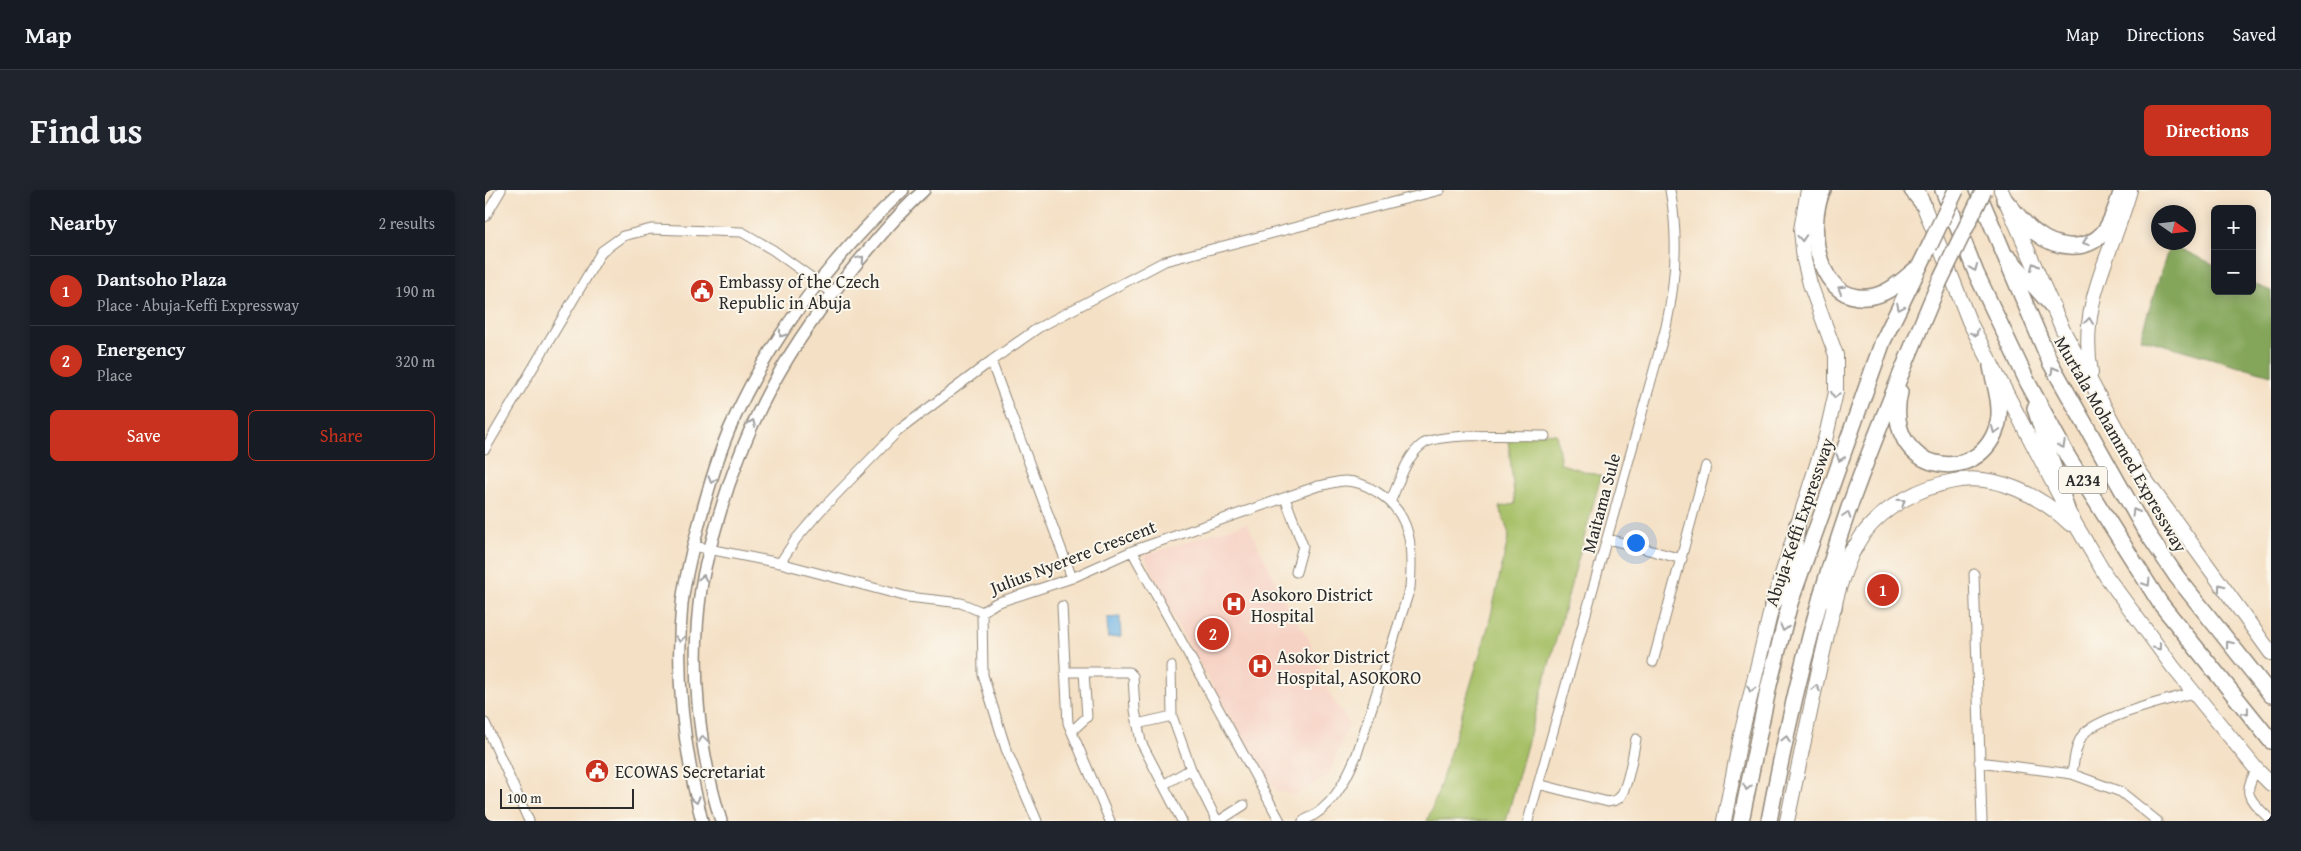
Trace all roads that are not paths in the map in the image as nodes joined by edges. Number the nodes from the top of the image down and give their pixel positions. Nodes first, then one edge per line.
1 (501, 190) edge
2 (903, 190) edge
3 (924, 190) edge
4 (1440, 190) edge
5 (1670, 190) edge
6 (1809, 190) edge
7 (1823, 190) edge
8 (1912, 190) edge
9 (1943, 190) edge
10 (1956, 190) edge
11 (1977, 190) edge
12 (1984, 190) edge
13 (2122, 190) edge
14 (2131, 190) edge
15 (2003, 195) edge
16 (1920, 197) edge
17 (485, 217) edge
18 (1999, 246) junction
19 (1919, 266) junction
20 (819, 283) junction
21 (833, 293) junction
22 (2053, 308) junction
23 (1909, 354) junction
24 (991, 361) junction
25 (1991, 366) junction
26 (2028, 382) junction
27 (2093, 386) junction
28 (1545, 436) dead end
29 (485, 449) edge
30 (1706, 466) dead end
31 (1285, 498) junction
32 (1391, 500) junction
33 (2067, 510) junction
34 (1797, 524) junction
35 (2082, 535) junction
36 (1608, 539) junction
37 (1812, 540) junction
38 (693, 546) junction
39 (1855, 547) junction
40 (1836, 548) junction
41 (709, 550) junction
42 (1132, 550) junction
43 (1682, 559) junction
44 (780, 563) junction
45 (1792, 571) junction
46 (1295, 572) dead end
47 (1836, 573) junction
48 (1974, 574) dead end
49 (1072, 578) junction
50 (1821, 596) junction
51 (1790, 603) junction
52 (1062, 606) dead end
53 (1772, 606) junction
54 (1834, 607) junction
55 (981, 612) junction
56 (2271, 654) edge
57 (1653, 662) dead end
58 (1171, 666) dead end
59 (1065, 672) junction
60 (1084, 672) junction
61 (2193, 692) junction
62 (2271, 695) edge
63 (1172, 716) junction
64 (485, 723) edge
65 (1137, 724) junction
66 (1073, 730) junction
67 (1636, 739) dead end
68 (2271, 740) edge
69 (1979, 762) junction
70 (1191, 769) junction
71 (2257, 770) junction
72 (2072, 774) junction
73 (1538, 784) junction
74 (2271, 784) edge
75 (1163, 785) junction
76 (1244, 805) dead end
77 (2271, 820) edge
78 (529, 821) edge
79 (702, 821) edge
80 (721, 821) edge
81 (1037, 821) edge
82 (1110, 821) edge
83 (1182, 821) edge
84 (1218, 821) edge
85 (1280, 821) edge
86 (1303, 821) edge
87 (1528, 821) edge
88 (1724, 821) edge
89 (1741, 821) edge
90 (1769, 821) edge
91 (1787, 821) edge
92 (1982, 821) edge
93 (2157, 821) edge

1 - 17 street
2 - 20 main road
21 -> 3 main road
4 - 24 street
5 - 36 street, Maitama Sule
6 -> 34 highway, Abuja-Keffi Expressway
19 -> 7 highway
8 - 16 highway
9 -> 26 highway, A234
10 - 19 highway, Abuja-Keffi Expressway, bridge
11 - 18 highway, Murtala Mohammed Expressway / A234
12 - 23 highway, bridge
13 -> 15 highway
27 -> 14 highway
22 -> 15 highway, Murtala Mohammed Expressway
16 -> 25 highway
18 - 22 highway
62 -> 18 highway, Murtala Mohammed Expressway / A234
19 -> 37 highway, Abuja-Keffi Expressway
20 - 21 street
20 - 29 street
20 -> 38 main road
41 -> 21 main road
22 - 27 highway, Murtala Mohammed Expressway
25 -> 23 highway
40 -> 23 highway
24 - 44 street
24 - 49 street
25 - 33 highway
26 - 33 highway
26 -> 68 highway, A234
56 -> 27 highway, Murtala Mohammed Expressway
28 - 32 street
30 - 43 street
31 - 32 street, Julius Nyerere Crescent
31 - 42 street, Julius Nyerere Crescent
31 - 46 street
32 - 86 street
33 - 35 highway
34 - 45 highway
34 - 53 highway, Abuja-Keffi Expressway
39 -> 35 highway
35 -> 61 highway
36 - 43 street
36 - 73 street, Maitama Sule
37 - 45 highway
37 - 51 highway, Abuja-Keffi Expressway
38 - 41 street, Julius Nyerere Crescent
38 -> 79 main road
39 - 47 highway
39 - 54 highway
40 - 47 highway
40 - 50 highway
41 - 44 street, Julius Nyerere Crescent
80 -> 41 main road
42 - 49 street, Julius Nyerere Crescent
42 - 85 street
43 - 57 street
44 - 55 street, Julius Nyerere Crescent
45 - 51 highway
45 - 53 highway
47 - 50 highway
47 - 54 highway
48 - 69 street
49 - 55 street, Julius Nyerere Crescent
90 -> 50 highway
51 -> 89 highway, Abuja-Keffi Expressway
52 - 59 street
53 -> 88 highway, Abuja-Keffi Expressway
91 -> 54 highway
55 - 81 street
58 - 63 street
59 - 60 street
59 - 66 street
60 - 65 street
60 - 66 street
61 - 71 highway
61 - 72 street
63 - 65 street
63 - 70 street
64 - 78 street
65 - 75 street
66 - 82 street
67 - 73 street
69 - 72 street
69 - 92 street
70 - 75 street
70 - 84 street
71 - 74 highway
71 - 77 street
72 - 93 street
73 - 87 street, Maitama Sule
75 - 83 street
76 - 84 street

